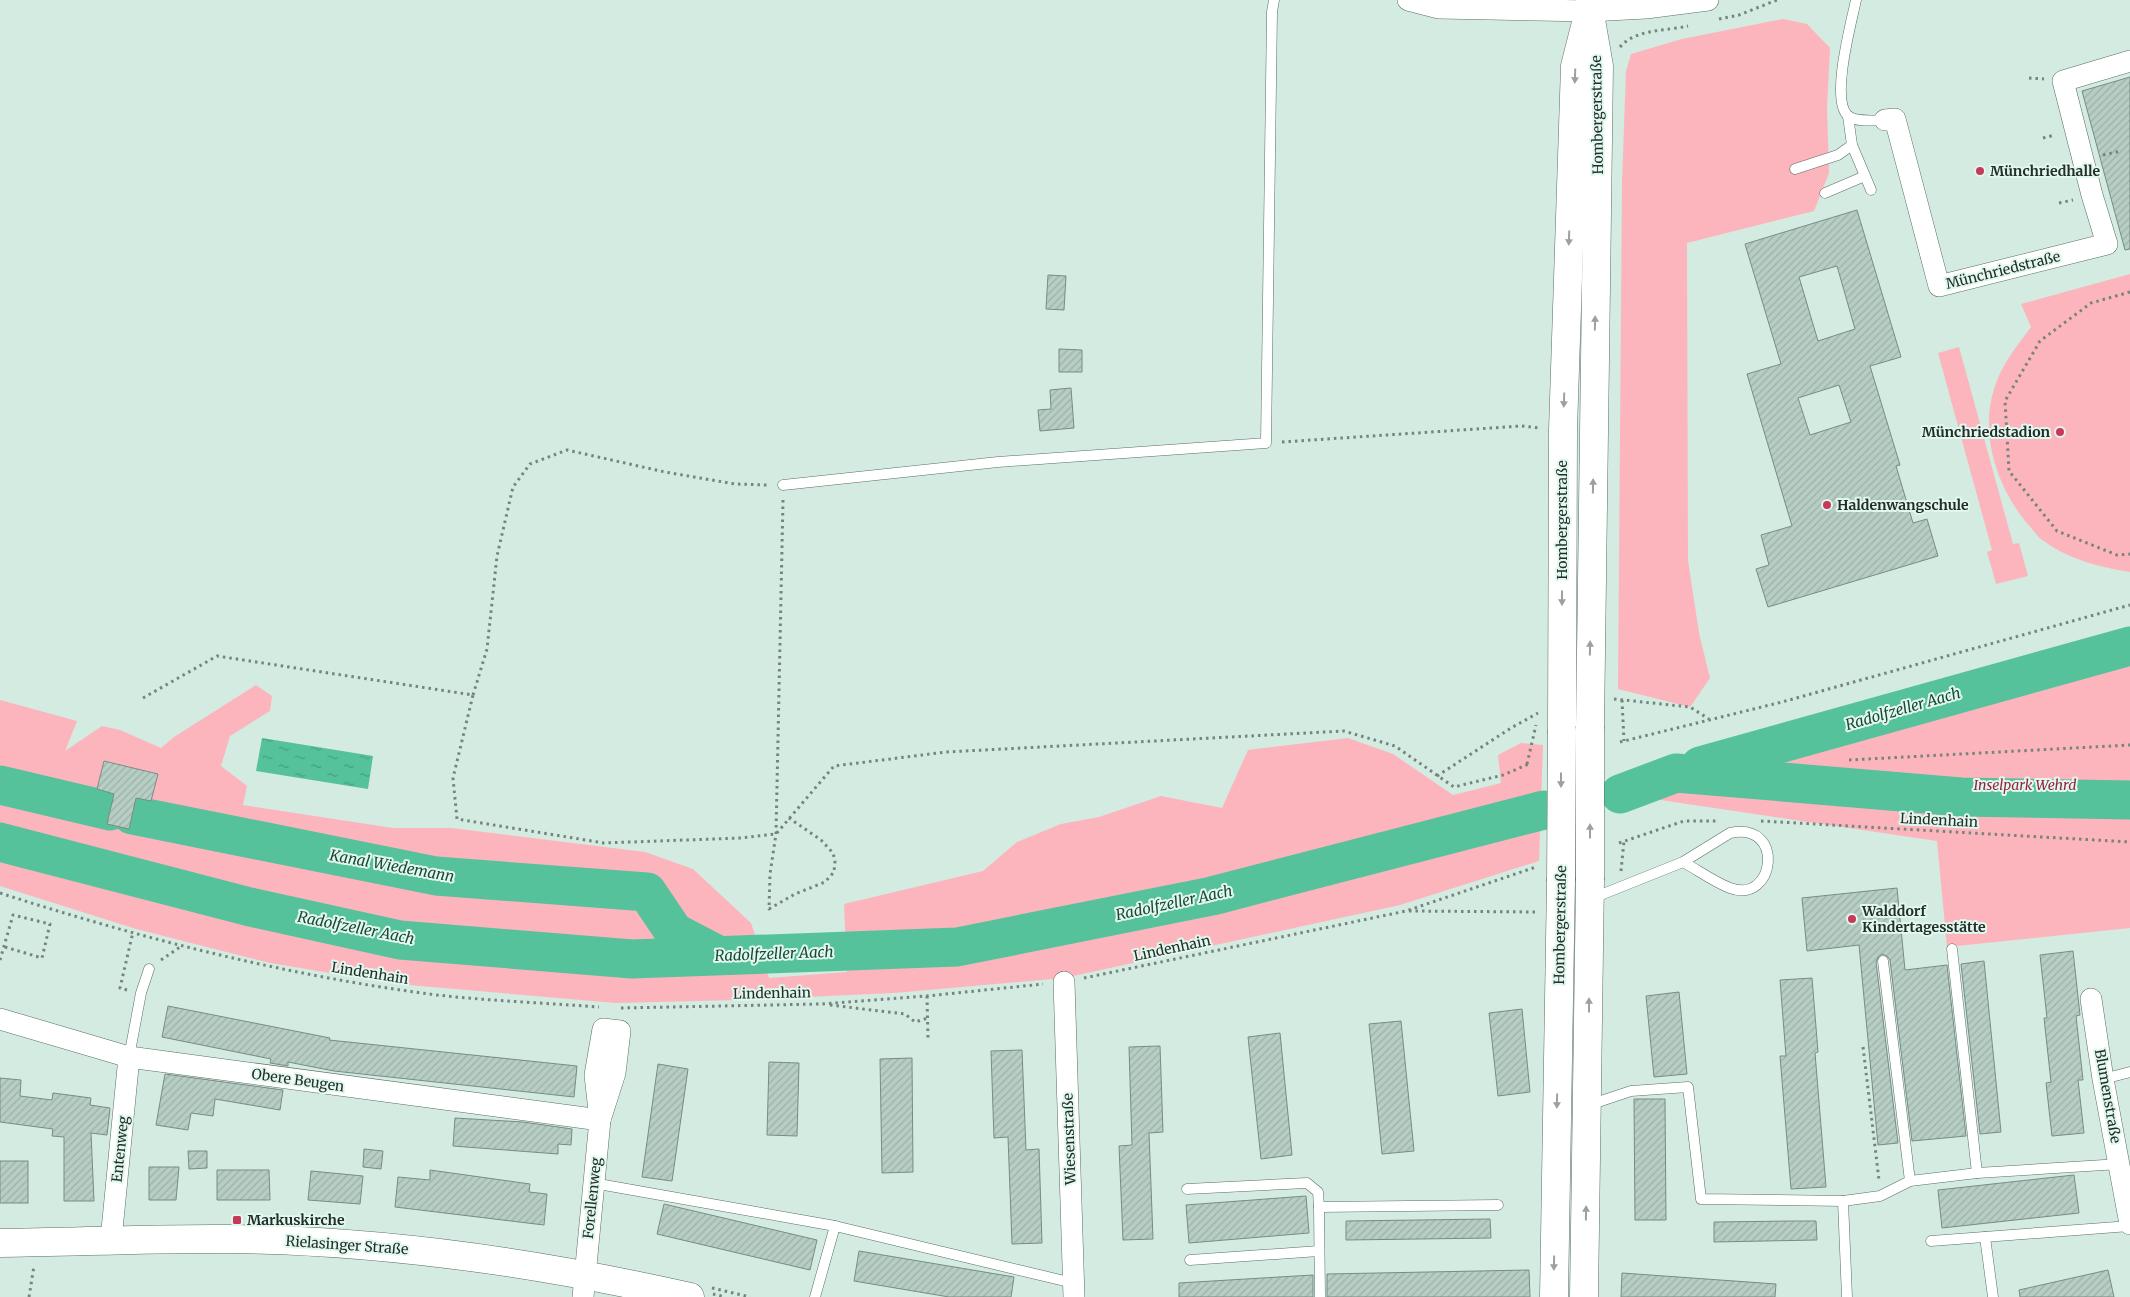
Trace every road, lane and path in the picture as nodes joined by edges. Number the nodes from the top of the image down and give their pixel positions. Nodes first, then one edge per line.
1 (1274, 0) edge
2 (1408, 0) edge
3 (1708, 0) edge
4 (1777, 0) edge
5 (1856, 0) edge
6 (1590, 6) edge
7 (1710, 21) dead end
8 (1690, 25) dead end
9 (1618, 50) dead end
10 (2130, 61) edge
11 (1848, 116) junction
12 (1885, 120) joint
13 (1852, 145) junction
14 (1795, 169) dead end
15 (1865, 176) junction
16 (1871, 190) dead end
17 (1825, 193) dead end
18 (2130, 292) edge
19 (1522, 426) dead end
20 (1266, 443) junction
21 (783, 485) junction
22 (2130, 554) edge
23 (2130, 605) edge
24 (472, 695) junction
25 (1590, 697) junction
26 (142, 698) dead end
27 (1622, 700) junction
28 (1550, 706) junction
29 (1709, 719) junction
30 (2130, 745) edge
31 (1849, 760) dead end
32 (1437, 776) junction
33 (789, 818) junction
34 (1684, 821) dead end
35 (1757, 821) dead end
36 (776, 834) junction
37 (1624, 841) junction
38 (2130, 842) edge
39 (1619, 843) dead end
40 (1683, 862) junction
41 (1552, 874) junction
42 (1620, 887) junction
43 (1590, 889) junction
44 (0, 894) edge
45 (1406, 911) junction
46 (1544, 912) dead end
47 (133, 932) junction
48 (181, 946) junction
49 (5, 947) junction
50 (1952, 949) dead end
51 (0, 960) edge
52 (1884, 961) dead end
53 (149, 969) joint
54 (1064, 982) junction
55 (141, 993) junction
56 (927, 996) junction
57 (2091, 999) dead end
58 (820, 1004) junction
59 (602, 1008) dead end
60 (620, 1008) dead end
61 (928, 1018) junction
62 (0, 1019) edge
63 (928, 1039) dead end
64 (1863, 1047) dead end
65 (129, 1057) junction
66 (2130, 1072) edge
67 (2103, 1079) junction
68 (1588, 1105) junction
69 (600, 1120) joint
70 (2120, 1164) junction
71 (1977, 1173) junction
72 (1910, 1181) junction
73 (593, 1183) junction
74 (1187, 1189) dead end
75 (1880, 1196) junction
76 (1844, 1201) junction
77 (1498, 1205) dead end
78 (1318, 1207) junction
79 (2130, 1225) edge
80 (835, 1226) junction
81 (1985, 1237) junction
82 (111, 1240) junction
83 (1931, 1241) dead end
84 (35, 1243) junction
85 (0, 1244) edge
86 (1319, 1251) junction
87 (1190, 1260) dead end
88 (583, 1286) edge
89 (1074, 1290) edge
90 (29, 1297) edge
91 (690, 1297) edge
92 (815, 1297) edge
93 (1320, 1297) edge
94 (1554, 1297) edge
95 (1584, 1297) edge
96 (1848, 1297) edge
97 (1993, 1297) edge

1 - 20 lane
2 - 6 street
3 - 6 street
4 - 7 path
5 - 11 lane
25 -> 6 main road, Hombergerstraße
6 -> 28 main road, Hombergerstraße
8 - 9 path
10 - 12 street, Münchriedstraße
11 - 12 lane, Münchriedstraße
11 - 13 lane
13 - 14 lane
13 - 15 lane
15 - 16 lane
15 - 17 lane
18 - 22 path
19 - 20 path
20 - 21 lane
21 - 24 path
21 - 36 path
23 - 29 path
24 - 26 path
24 - 36 path
25 - 27 path
43 -> 25 main road, Hombergerstraße, bridge
27 - 29 path
27 - 29 path
28 - 32 path
28 - 32 path
28 -> 41 main road, Hombergerstraße, bridge
30 - 31 path
32 - 33 path
33 - 36 path
33 - 36 path
34 - 37 path
35 - 38 path, Lindenhain
37 - 39 path
37 - 42 path
40 - 40 lane
40 - 42 lane
41 - 45 path, Lindenhain
41 -> 94 main road, Hombergerstraße
42 - 43 lane
68 -> 43 main road, Hombergerstraße
44 - 47 path, Lindenhain
45 - 46 path
45 - 54 path, Lindenhain
47 - 48 path, Lindenhain
47 - 55 path
48 - 53 path
48 - 59 path, Lindenhain
49 - 49 path
49 - 51 path
50 - 71 lane
52 - 72 lane
53 - 55 lane
54 - 56 path, Lindenhain
54 - 89 street, Wiesenstraße
55 - 65 lane
56 - 58 path, Lindenhain
56 - 61 path
57 - 67 street, Blumenstraße
58 - 60 path, Lindenhain
58 - 61 path
61 - 63 path
62 - 65 street, Obere Beugen
64 - 75 path
65 - 69 street, Obere Beugen
65 - 82 street, Entenweg
66 - 67 lane
67 - 70 street, Blumenstraße
68 - 76 lane
95 -> 68 main road, Hombergerstraße
69 - 73 street, Forellenweg
70 - 71 lane
70 - 79 street, Blumenstraße
71 - 72 lane
72 - 75 lane
73 - 80 lane
73 - 88 street, Forellenweg
74 - 78 lane
75 - 76 lane
76 - 96 lane
77 - 78 lane
78 - 86 lane
79 - 81 lane
80 - 89 lane
80 - 92 lane
81 - 83 lane
81 - 97 lane
82 - 84 main road, Rielasinger Straße
82 - 88 main road, Rielasinger Straße
84 - 85 main road, Rielasinger Straße
84 - 90 path
86 - 87 lane
86 - 93 lane
88 - 91 main road, Rielasinger Straße

